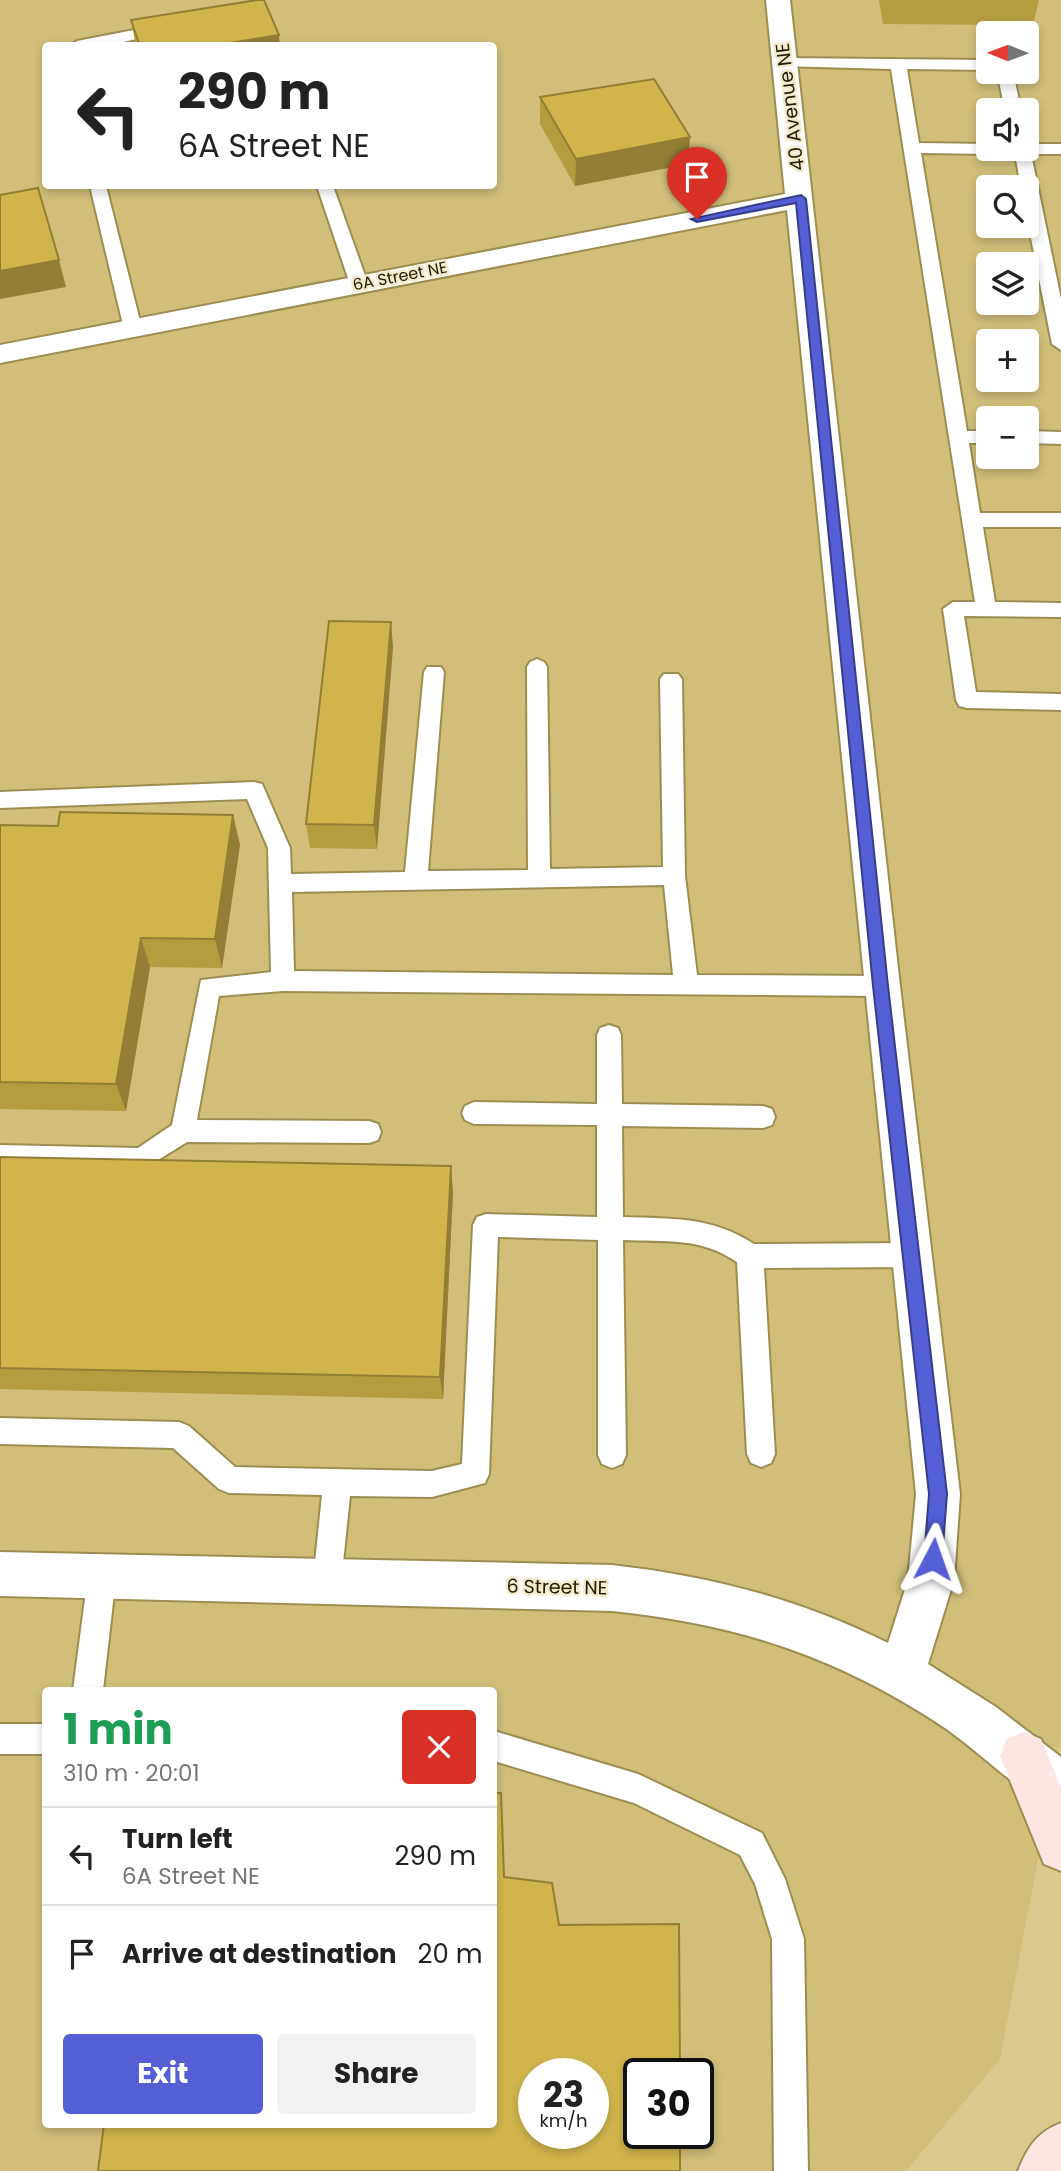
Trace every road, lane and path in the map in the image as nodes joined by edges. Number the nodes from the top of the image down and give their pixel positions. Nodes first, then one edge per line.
1 (778, 0) edge
2 (183, 26) edge
3 (98, 42) edge
4 (785, 63) junction
5 (898, 64) junction
6 (976, 65) edge
7 (910, 148) junction
8 (976, 149) edge
9 (1039, 149) edge
10 (1061, 149) edge
11 (1024, 161) edge
12 (99, 189) edge
13 (325, 189) edge
14 (801, 199) junction
15 (359, 284) junction
16 (132, 329) junction
17 (1061, 344) edge
18 (0, 354) edge
19 (957, 437) junction
20 (976, 437) edge
21 (1039, 438) edge
22 (1061, 438) edge
23 (972, 520) junction
24 (1061, 520) edge
25 (986, 609) junction
26 (1061, 610) edge
27 (537, 667) dead end
28 (434, 672) dead end
29 (671, 679) dead end
30 (1061, 702) edge
31 (0, 800) edge
32 (674, 876) junction
33 (539, 879) junction
34 (416, 880) junction
35 (280, 883) junction
36 (283, 981) junction
37 (686, 984) junction
38 (881, 986) junction
39 (609, 1035) dead end
40 (474, 1113) dead end
41 (612, 1116) junction
42 (763, 1117) dead end
43 (183, 1131) junction
44 (369, 1132) dead end
45 (0, 1156) edge
46 (612, 1228) junction
47 (910, 1255) junction
48 (750, 1256) junction
49 (0, 1431) edge
50 (761, 1454) dead end
51 (612, 1455) dead end
52 (337, 1482) junction
53 (0, 1574) edge
54 (102, 1576) junction
55 (327, 1582) junction
56 (902, 1672) junction
57 (88, 1687) edge
58 (0, 1739) edge
59 (42, 1739) edge
60 (497, 1747) edge
61 (1043, 1760) edge
62 (1061, 1788) edge
63 (1061, 1847) edge
64 (1061, 2149) edge
65 (791, 2171) edge
66 (1044, 2171) edge

1 - 4 street, 40 Avenue NE
2 - 3 lane
4 - 5 lane
4 - 14 street, 40 Avenue NE
5 - 6 lane
5 - 7 lane
7 - 8 lane
7 - 19 lane
9 - 10 lane
11 - 17 lane
12 - 16 lane
13 - 15 lane
14 - 15 street, 6A Street NE
14 - 38 street, 40 Avenue NE
15 - 16 street, 6A Street NE
16 - 18 street, 6A Street NE
19 - 20 lane
19 - 23 lane
21 - 22 lane
23 - 24 lane
23 - 25 lane
25 - 26 lane
25 - 30 lane
27 - 33 lane
28 - 34 lane
29 - 32 lane
31 - 35 lane
32 - 33 lane
32 - 37 lane
33 - 34 lane
34 - 35 lane
35 - 36 lane
36 - 37 lane
36 - 43 lane
37 - 38 lane
38 - 47 street, 40 Avenue NE
39 - 41 lane
40 - 41 lane
41 - 42 lane
41 - 46 lane
43 - 44 lane
43 - 45 lane
46 - 48 lane
46 - 51 lane
46 - 52 lane
47 - 48 lane
47 - 56 street, 40 Avenue NE
48 - 50 lane
49 - 52 lane
52 - 55 lane
53 - 54 street, 6 Street NE
54 - 55 street, 6 Street NE
54 - 57 lane
55 - 56 street, 6 Street NE
56 - 61 street, 6 Street NE
58 - 59 lane
60 - 65 lane
61 - 62 street, 6 Street NE
61 - 63 main road
64 - 66 main road

